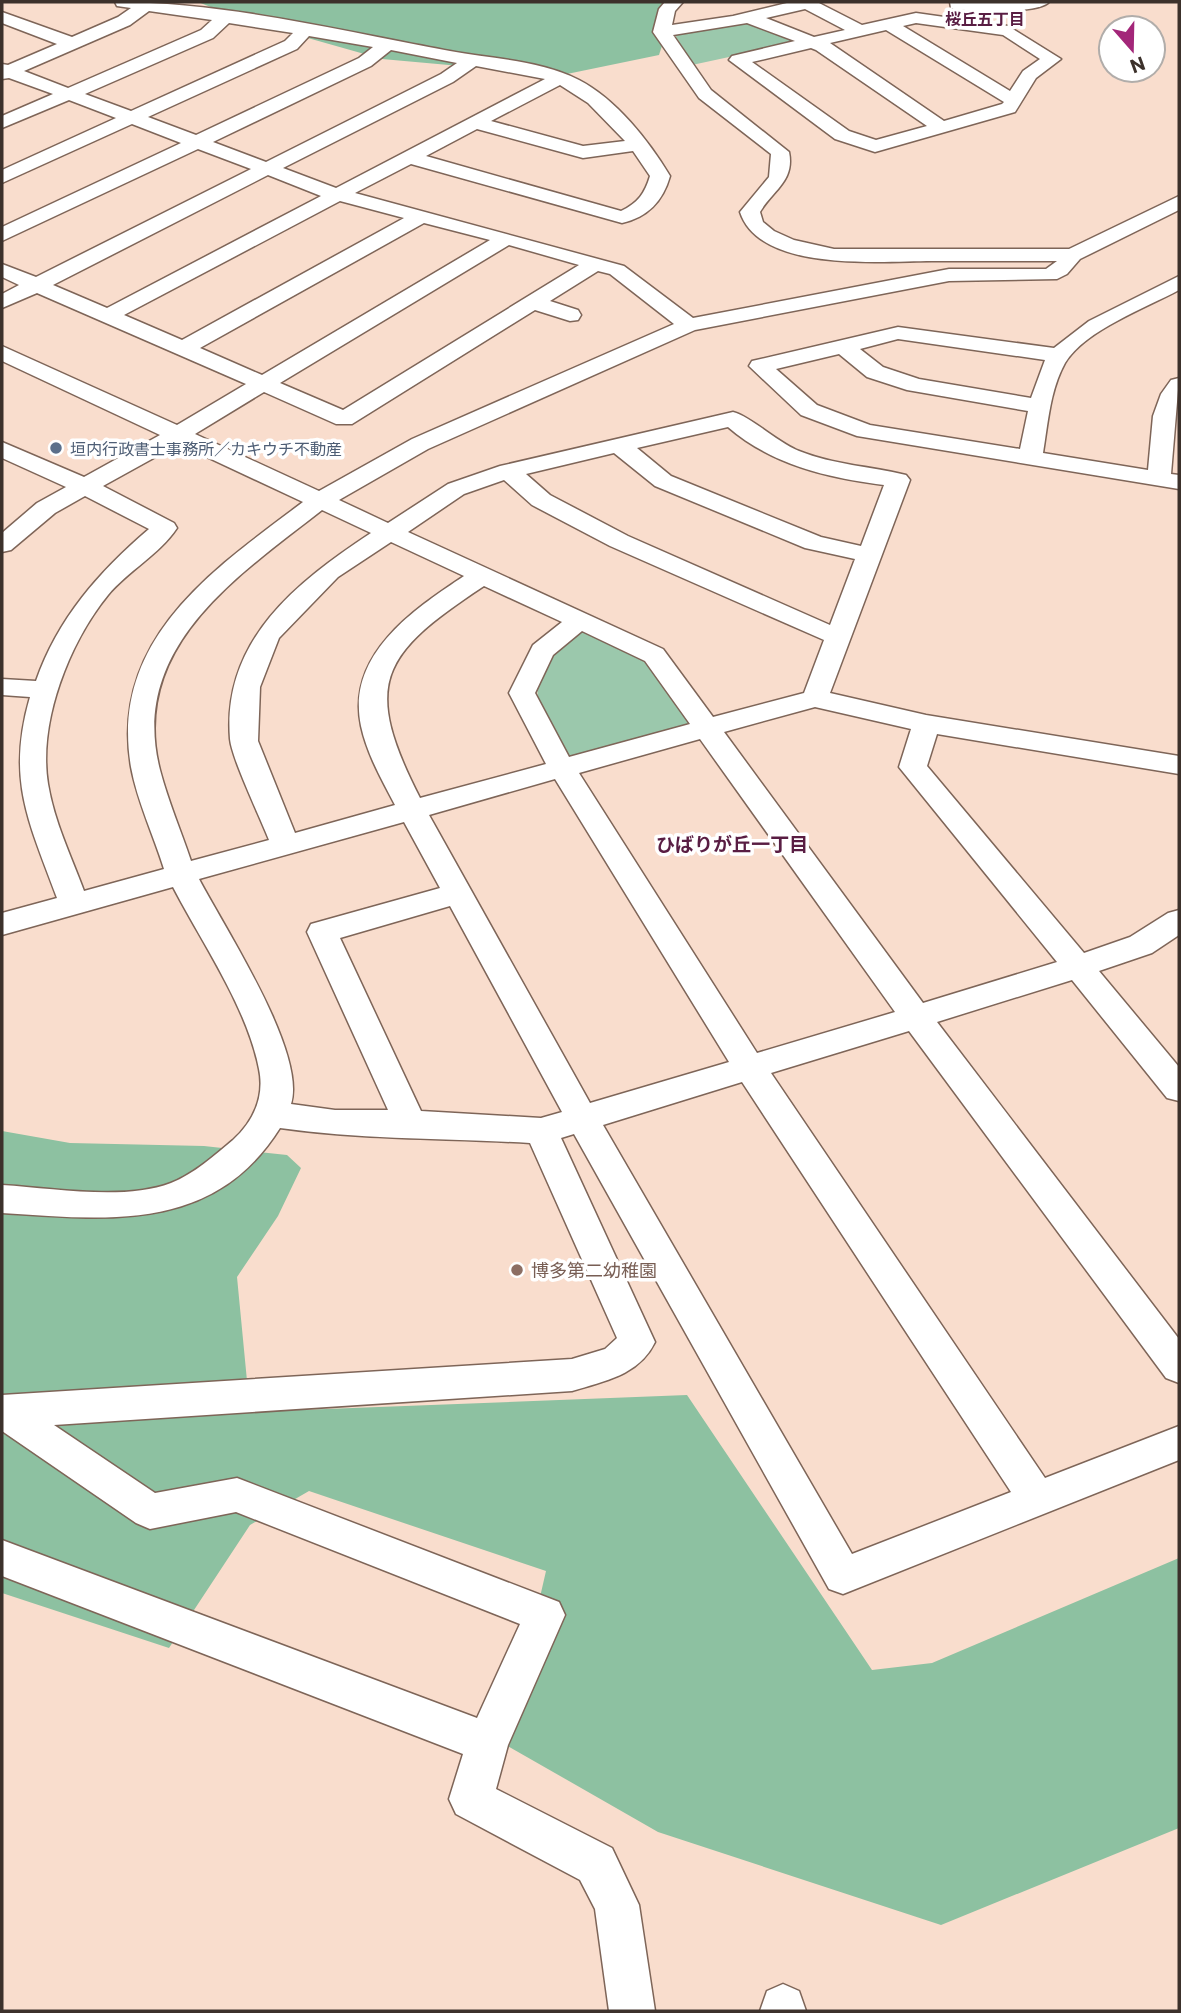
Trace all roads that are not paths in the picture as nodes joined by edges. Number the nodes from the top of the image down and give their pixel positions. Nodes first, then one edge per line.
1 (123, 2) edge
2 (676, 2) edge
3 (1041, 2) edge
4 (942, 3) edge
5 (146, 5) junction
6 (2, 17) edge
7 (748, 17) junction
8 (224, 18) junction
9 (889, 25) junction
10 (304, 31) junction
11 (860, 31) junction
12 (662, 32) junction
13 (389, 43) junction
14 (812, 43) junction
15 (74, 44) junction
16 (473, 60) junction
17 (4, 71) edge
18 (558, 79) junction
19 (69, 95) junction
20 (1013, 100) junction
21 (131, 118) junction
22 (476, 122) junction
23 (2, 123) edge
24 (941, 127) junction
25 (195, 142) junction
26 (638, 145) junction
27 (411, 158) junction
28 (266, 168) junction
29 (2, 177) edge
30 (338, 195) junction
31 (1179, 202) edge
32 (422, 216) junction
33 (2, 235) edge
34 (507, 238) junction
35 (1073, 255) junction
36 (595, 264) junction
37 (2, 270) edge
38 (1179, 282) edge
39 (35, 285) junction
40 (1159, 293) junction
41 (2, 302) edge
42 (533, 302) junction
43 (1179, 302) edge
44 (570, 315) dead end
45 (109, 316) junction
46 (689, 325) junction
47 (842, 345) junction
48 (182, 349) junction
49 (2, 353) edge
50 (1060, 355) junction
51 (261, 384) junction
52 (1179, 385) edge
53 (1040, 406) junction
54 (1172, 415) edge
55 (177, 435) junction
56 (914, 441) junction
57 (617, 444) junction
58 (3, 452) edge
59 (1030, 459) junction
60 (508, 471) junction
61 (898, 480) junction
62 (1169, 480) edge
63 (84, 486) junction
64 (319, 501) junction
65 (389, 530) junction
66 (2, 545) edge
67 (869, 555) junction
68 (483, 575) junction
69 (579, 621) junction
70 (840, 634) junction
71 (2, 687) edge
72 (45, 690) junction
73 (815, 698) junction
74 (926, 724) junction
75 (706, 728) junction
76 (1179, 765) edge
77 (561, 768) junction
78 (414, 810) junction
79 (286, 845) junction
80 (181, 874) junction
81 (458, 893) junction
82 (74, 904) junction
83 (1179, 921) edge
84 (2, 924) edge
85 (1077, 966) junction
86 (916, 1017) junction
87 (750, 1068) junction
88 (1179, 1089) edge
89 (271, 1114) junction
90 (581, 1120) junction
91 (410, 1123) junction
92 (541, 1131) junction
93 (2, 1199) edge
94 (1179, 1367) edge
95 (3, 1411) edge
96 (1179, 1443) edge
97 (1037, 1499) junction
98 (2, 1558) edge
99 (487, 1743) junction
100 (632, 2011) edge

1 - 5 street
2 - 12 street
3 - 4 street
5 - 8 street
5 - 15 street
6 - 15 street
7 - 11 street
7 - 12 street
7 - 14 street
8 - 10 street
8 - 19 street
9 - 11 street
9 - 20 street
9 - 20 street
10 - 13 street
10 - 21 street
11 - 14 street
12 - 35 street
13 - 16 street
13 - 25 street
14 - 24 street
14 - 24 street
15 - 17 street
16 - 18 street
16 - 28 street
17 - 19 street
18 - 22 street
18 - 26 street
19 - 21 street
19 - 23 street
20 - 24 street
21 - 25 street
21 - 29 street
22 - 26 street
22 - 27 street
25 - 28 street
25 - 33 street
26 - 27 street
27 - 30 street
28 - 30 street
28 - 39 street
30 - 32 street
30 - 45 street
31 - 35 street
32 - 34 street
32 - 48 street
34 - 36 street
34 - 51 street
35 - 46 street
36 - 42 street
36 - 46 street
37 - 39 street
38 - 40 street
39 - 41 street
39 - 45 street
40 - 43 street
40 - 50 street
42 - 44 street
42 - 51 street
45 - 48 street
46 - 64 street
47 - 50 street
47 - 53 street
47 - 56 street
48 - 51 street
49 - 55 street
50 - 53 street
51 - 55 street
52 - 54 street
53 - 59 street
54 - 62 street
55 - 63 street
55 - 64 street
56 - 59 street
56 - 61 street
57 - 60 street
57 - 61 street
57 - 67 street
58 - 63 street
59 - 62 street
60 - 65 street
60 - 70 street
61 - 67 street
63 - 66 street
63 - 72 street
64 - 65 street
64 - 80 street
65 - 68 street
65 - 79 street
67 - 70 street
68 - 69 street
68 - 78 street
69 - 75 street
69 - 77 street
70 - 73 street
71 - 72 street
72 - 82 street
73 - 74 street
73 - 75 street
74 - 76 street
74 - 85 street
75 - 77 street
75 - 86 street
77 - 78 street
77 - 87 street
78 - 79 street
78 - 81 street
79 - 80 street
80 - 82 street
80 - 89 street
81 - 90 street
81 - 91 street
82 - 84 street
83 - 85 street
85 - 86 street
85 - 88 street
86 - 87 street
86 - 94 street
87 - 90 street
87 - 97 street
89 - 91 street
89 - 93 street
90 - 92 street
90 - 97 street
91 - 92 street
92 - 95 street
95 - 99 street
96 - 97 street
98 - 99 street
99 - 100 street

